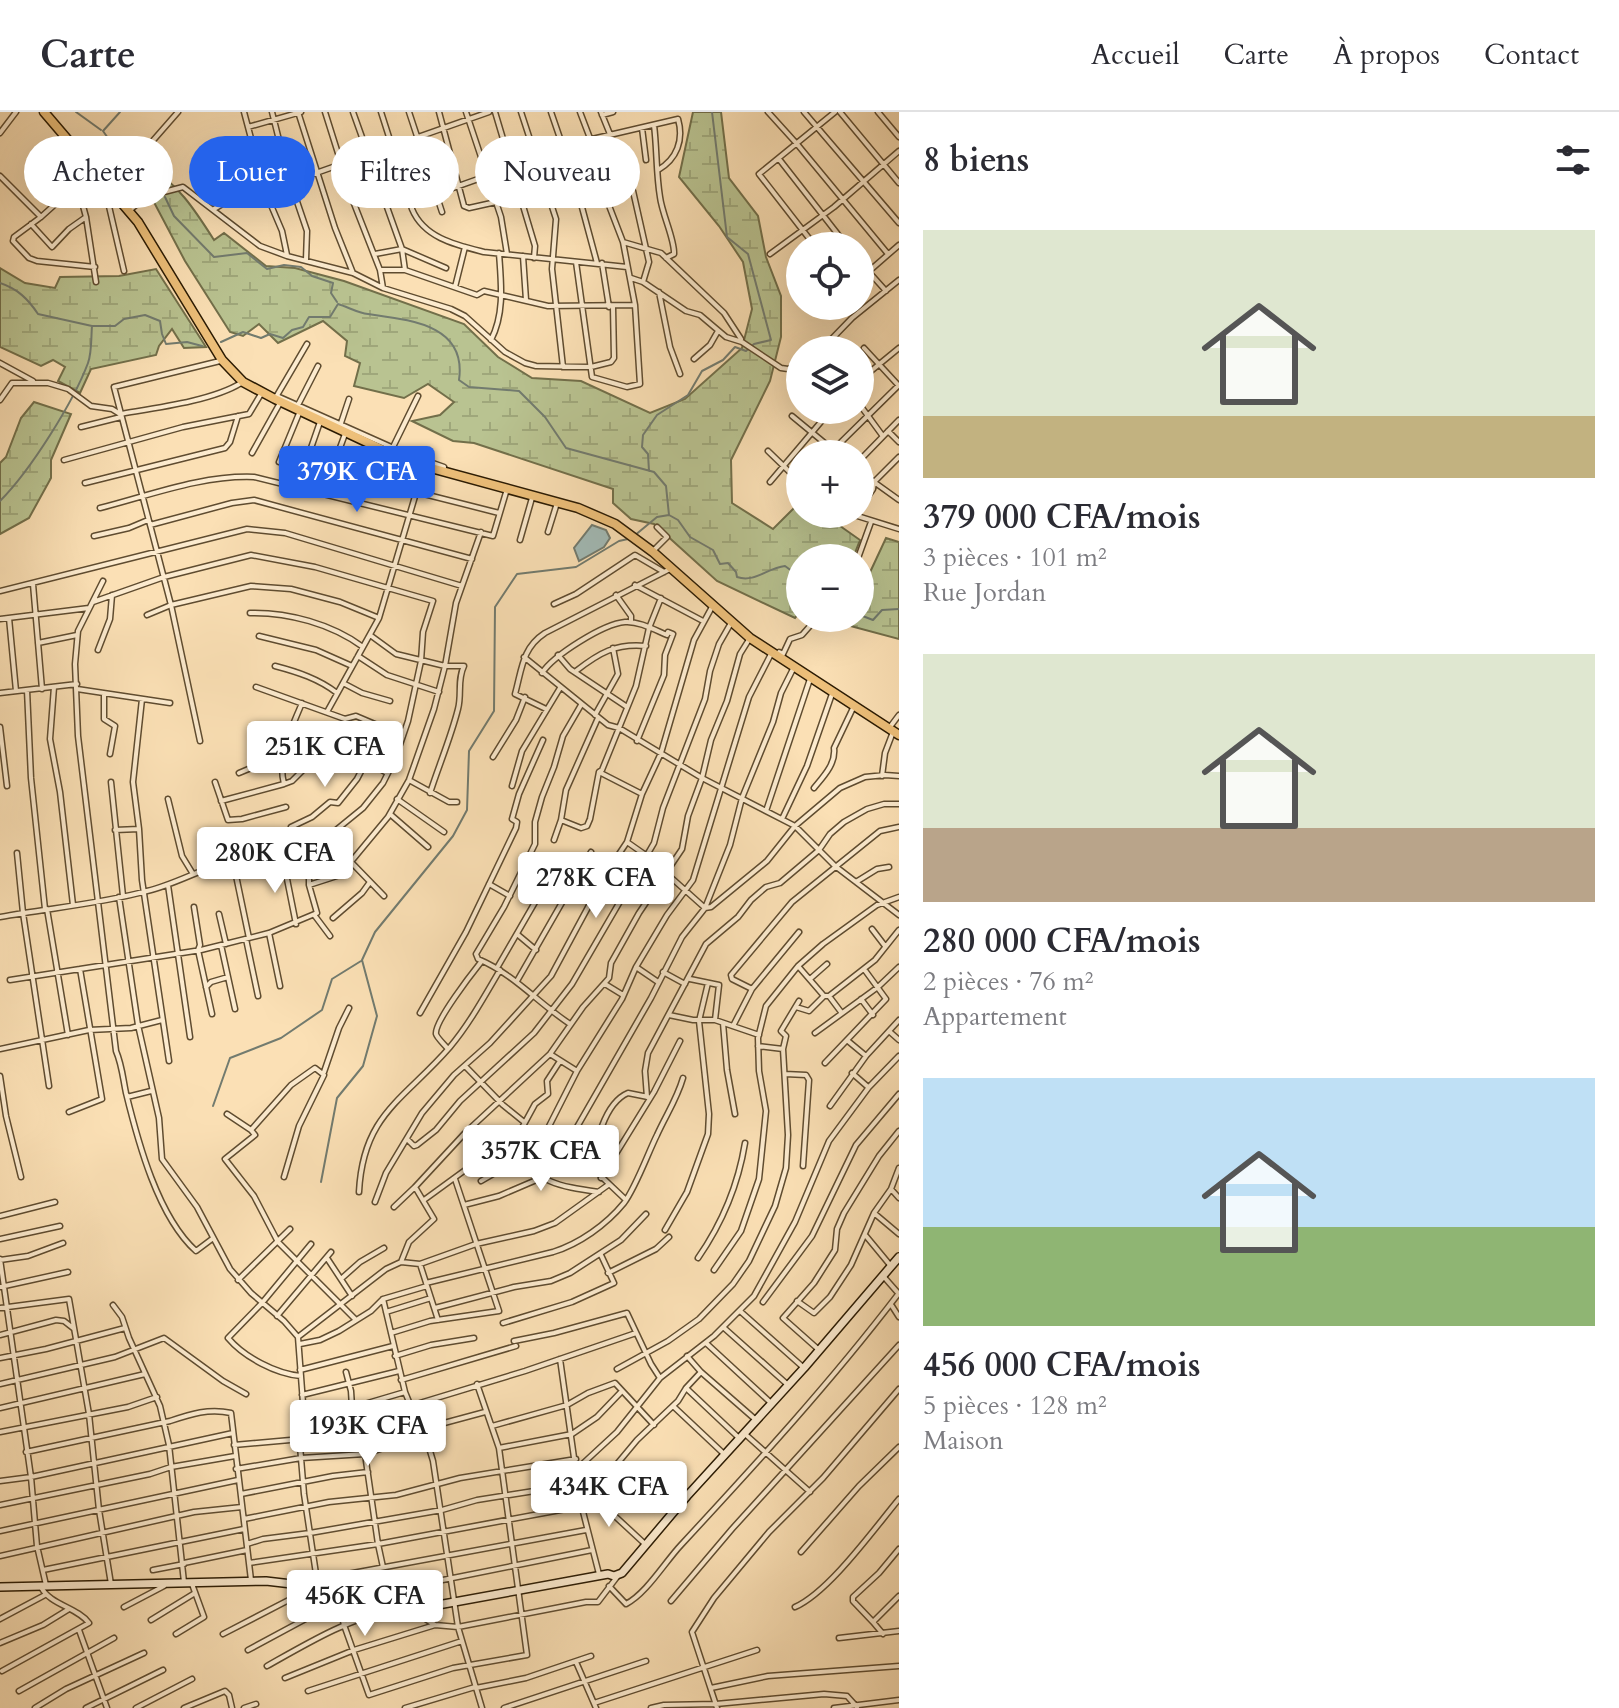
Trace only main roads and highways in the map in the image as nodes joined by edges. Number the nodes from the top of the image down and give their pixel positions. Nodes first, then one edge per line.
1 (45, 112) edge
2 (894, 730) edge

1 - 2 main road

